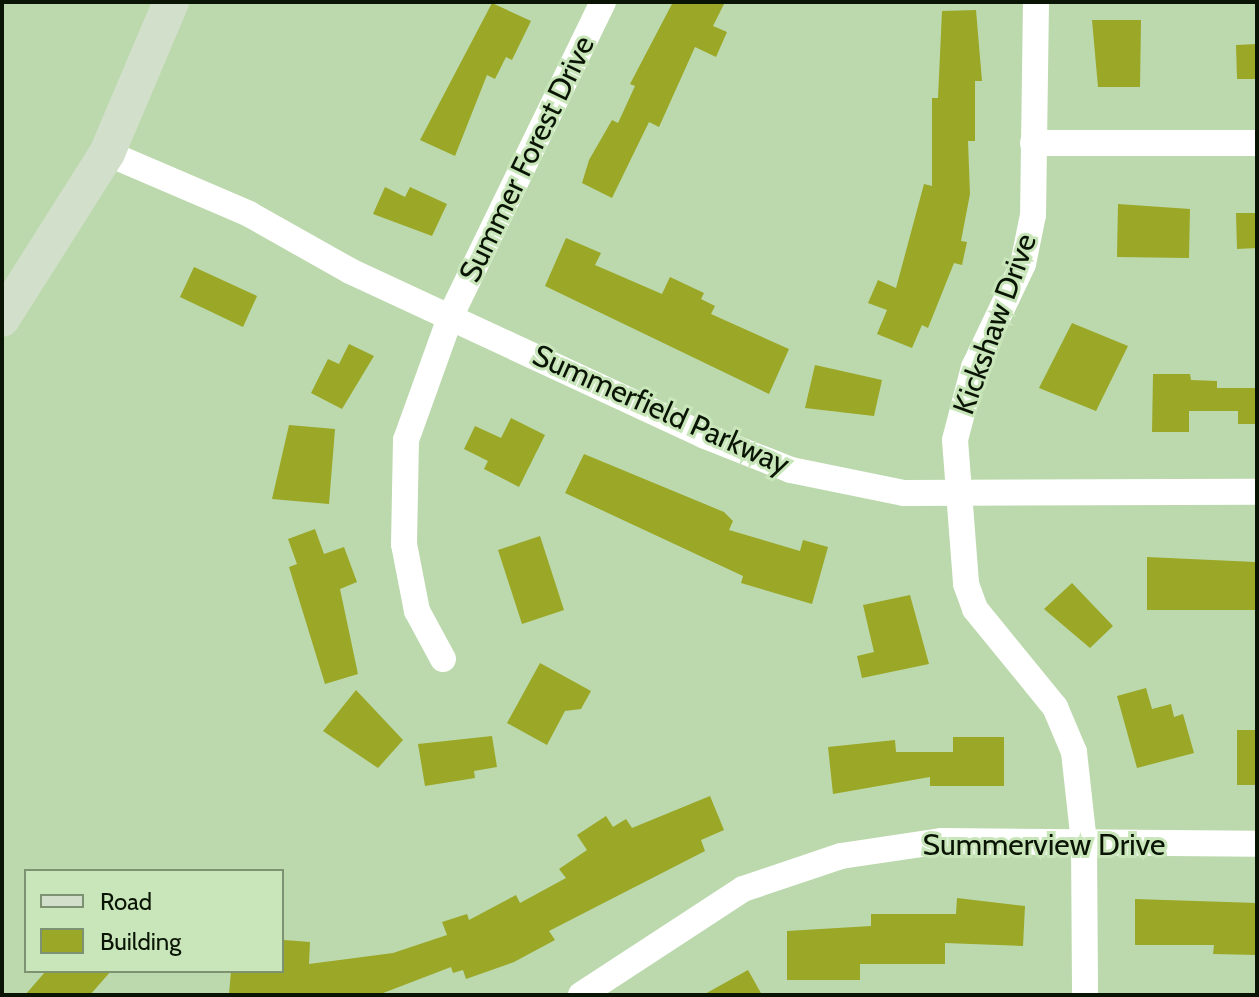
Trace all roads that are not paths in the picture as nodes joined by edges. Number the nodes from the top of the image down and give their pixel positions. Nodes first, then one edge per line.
1 (171, 2) edge
2 (603, 2) edge
3 (1036, 2) edge
4 (1033, 143) junction
5 (1257, 143) edge
6 (107, 153) junction
7 (451, 315) junction
8 (2, 319) edge
9 (1257, 492) edge
10 (962, 495) junction
11 (443, 659) dead end
12 (1084, 843) junction
13 (1257, 844) edge
14 (581, 995) edge
15 (1085, 995) edge

1 - 6 main road
2 - 7 street, Summer Forest Drive
3 - 4 street, Kickshaw Drive
4 - 5 street
4 - 10 street, Kickshaw Drive
6 - 7 street, Summerfield Parkway
6 - 8 main road
7 - 10 street, Summerfield Parkway
7 - 11 street, Summer Forest Drive
9 - 10 street, Summerfield Parkway
10 - 12 street, Kickshaw Drive
12 - 13 street, Summerview Drive
12 - 14 street, Summerview Drive
12 - 15 street, Kickshaw Drive

